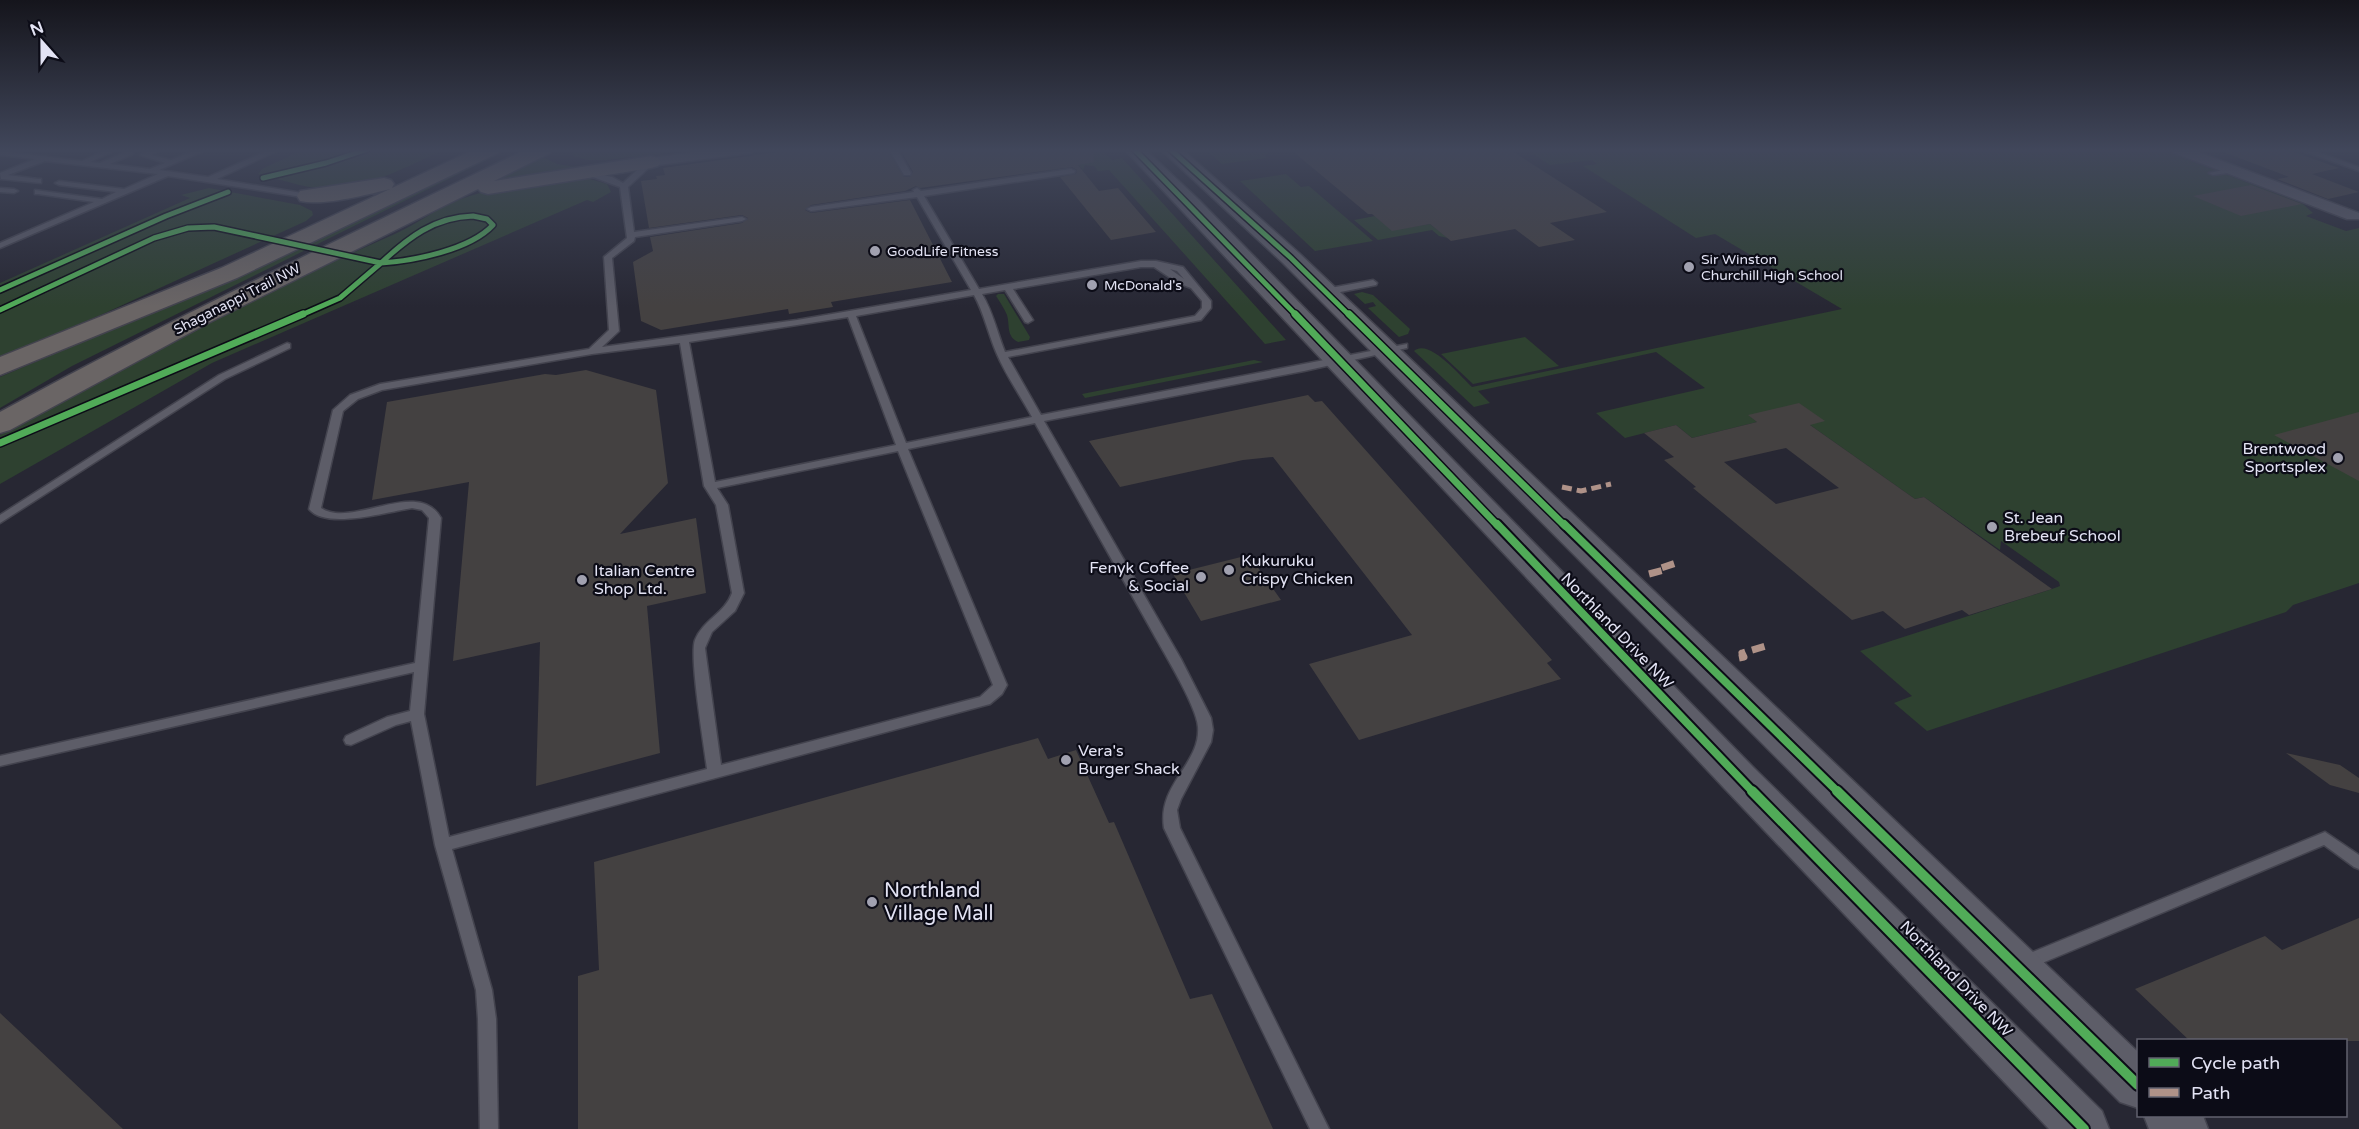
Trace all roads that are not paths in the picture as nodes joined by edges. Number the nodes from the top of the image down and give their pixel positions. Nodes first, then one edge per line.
1 (101, 202) edge
2 (316, 202) edge
3 (377, 202) edge
4 (435, 202) edge
5 (626, 202) edge
6 (857, 202) edge
7 (924, 202) edge
8 (1197, 202) edge
9 (1227, 202) edge
10 (2317, 202) edge
11 (811, 209) dead end
12 (2356, 216) edge
13 (742, 219) dead end
14 (2326, 222) dead end
15 (331, 223) junction
16 (630, 235) junction
17 (0, 246) edge
18 (1373, 283) dead end
19 (1007, 286) junction
20 (975, 291) junction
21 (1325, 292) junction
22 (851, 314) junction
23 (1028, 320) dead end
24 (684, 340) junction
25 (287, 346) dead end
26 (592, 351) junction
27 (1375, 352) junction
28 (1002, 355) junction
29 (0, 367) edge
30 (1037, 419) junction
31 (0, 424) edge
32 (902, 447) junction
33 (710, 486) junction
34 (0, 520) edge
35 (422, 666) junction
36 (417, 714) junction
37 (351, 740) dead end
38 (0, 761) edge
39 (715, 772) junction
40 (443, 845) junction
41 (2359, 863) edge
42 (2017, 967) junction
43 (2137, 1083) edge
44 (2170, 1117) edge
45 (489, 1129) edge
46 (1320, 1129) edge
47 (2084, 1129) edge
48 (2183, 1129) edge

1 - 17 lane
2 - 15 main road
3 - 15 main road, Shaganappi Trail NW
4 - 31 main road, Shaganappi Trail NW
5 - 16 lane
6 - 11 lane
7 - 20 lane
8 - 27 street, Northland Drive NW
9 - 21 street, Northland Drive NW
10 - 12 street
12 - 14 street
13 - 16 lane
15 - 29 main road, Shaganappi Trail NW
16 - 26 lane
18 - 21 lane
19 - 20 lane
19 - 23 lane
19 - 28 lane
20 - 22 lane
20 - 28 lane
21 - 27 street, Northland Drive NW
22 - 24 lane
22 - 32 lane
24 - 26 lane
24 - 33 lane
25 - 34 lane
26 - 35 lane
27 - 30 lane
27 - 42 street, Northland Drive NW
27 - 47 street, Northland Drive NW
28 - 30 lane
30 - 32 lane
30 - 46 lane
32 - 33 lane
32 - 39 lane
33 - 39 lane
35 - 36 lane
35 - 38 lane
36 - 37 lane
36 - 40 lane
39 - 40 lane
40 - 45 lane
41 - 42 lane
42 - 43 street, Northland Drive NW
44 - 48 street

